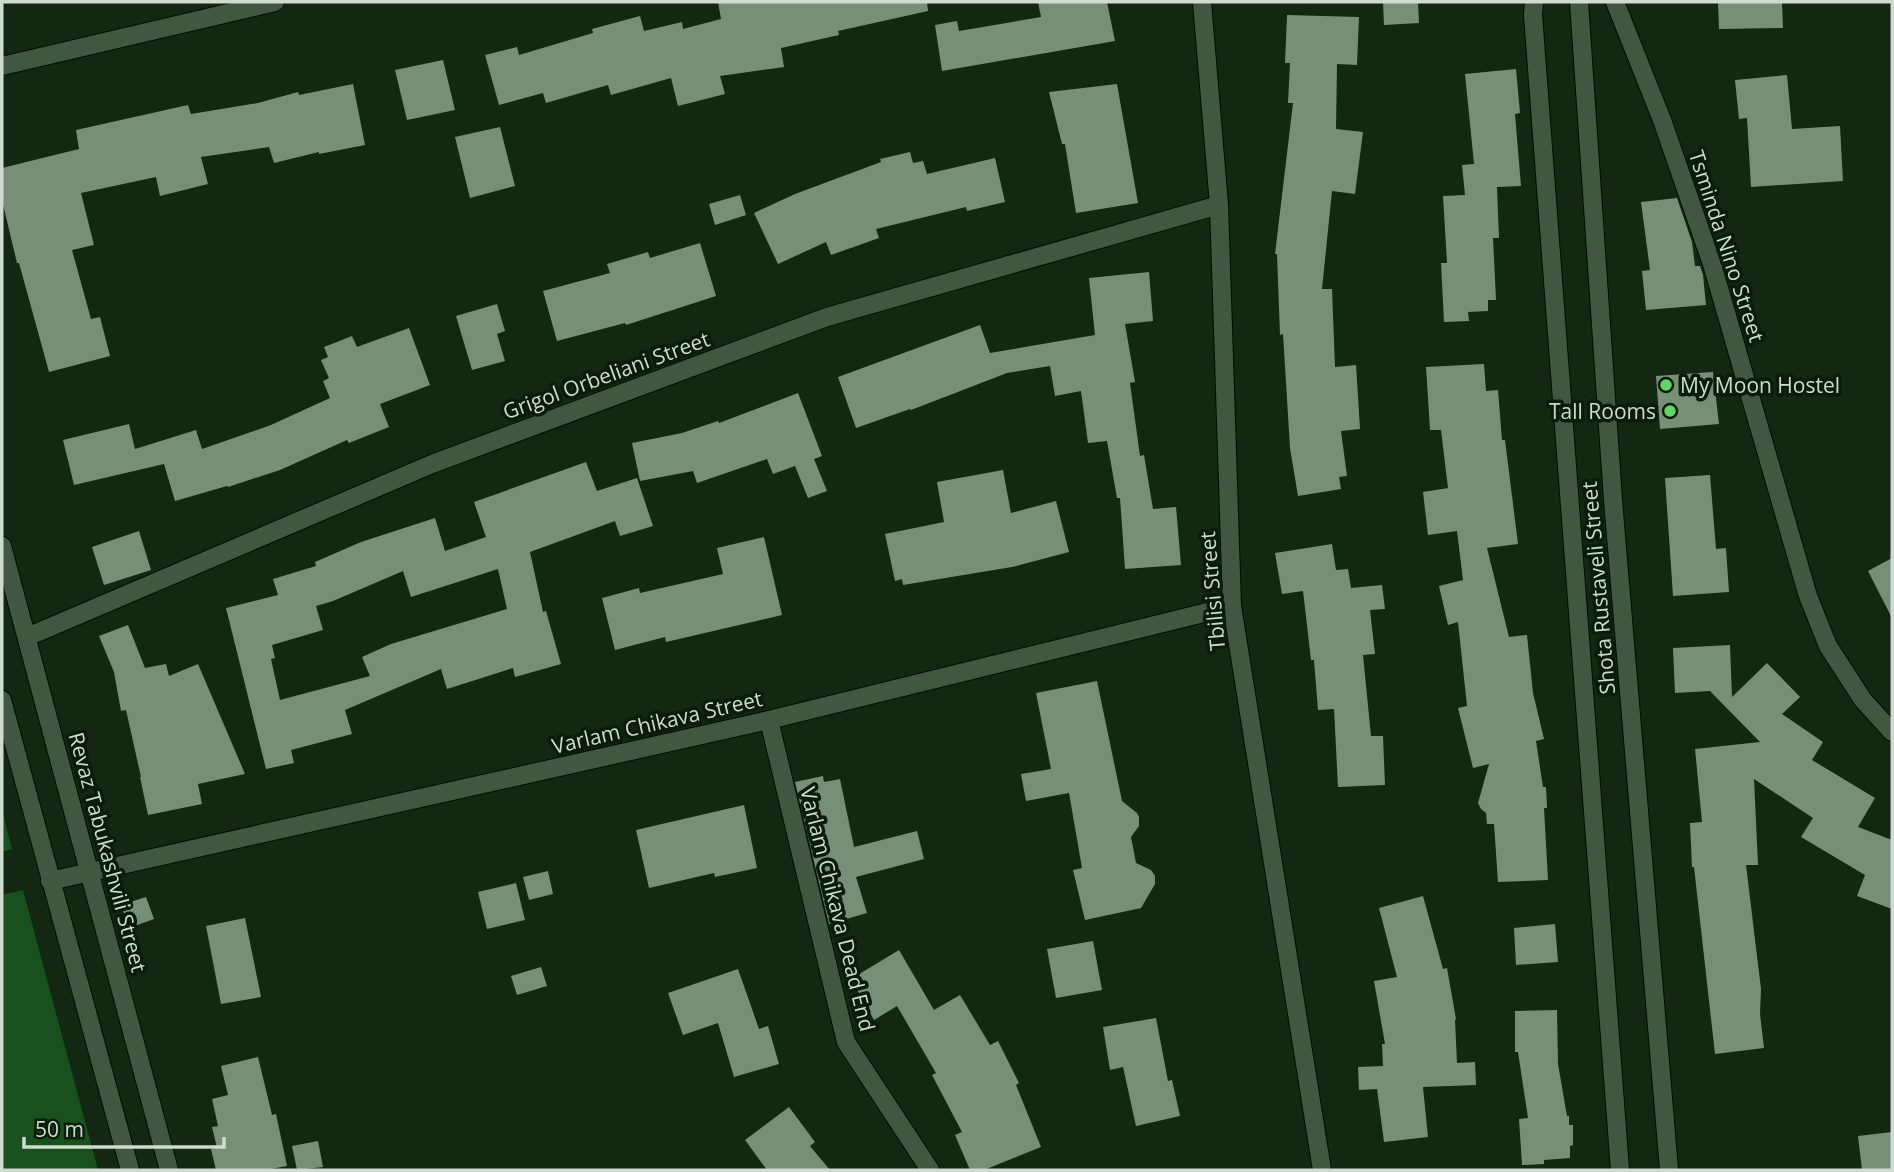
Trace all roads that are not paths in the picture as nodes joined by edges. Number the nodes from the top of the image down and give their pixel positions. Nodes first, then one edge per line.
1 (275, 2) edge
2 (1202, 2) edge
3 (1534, 2) edge
4 (1579, 2) edge
5 (1615, 2) edge
6 (2, 66) edge
7 (1219, 205) junction
8 (2, 546) edge
9 (1232, 606) junction
10 (27, 637) junction
11 (2, 700) edge
12 (769, 720) junction
13 (1892, 732) edge
14 (89, 871) junction
15 (50, 881) junction
16 (130, 1170) edge
17 (169, 1170) edge
18 (930, 1170) edge
19 (1322, 1170) edge
20 (1620, 1170) edge
21 (1669, 1170) edge

1 - 6 street
2 - 7 street, Tbilisi Street
3 - 20 street, Shota Rustaveli Street
4 - 21 street, Shota Rustaveli Street
5 - 13 street, Tsminda Nino Street
7 - 9 street, Tbilisi Street
7 - 10 street, Grigol Orbeliani Street
8 - 10 street, Revaz Tabukashvili Street
9 - 12 street, Varlam Chikava Street
9 - 19 street, Tbilisi Street
10 - 14 street, Revaz Tabukashvili Street
11 - 15 street
12 - 14 street, Varlam Chikava Street
12 - 18 street, Varlam Chikava Dead End
14 - 15 street, Varlam Chikava Street
14 - 17 street, Revaz Tabukashvili Street
15 - 16 street

